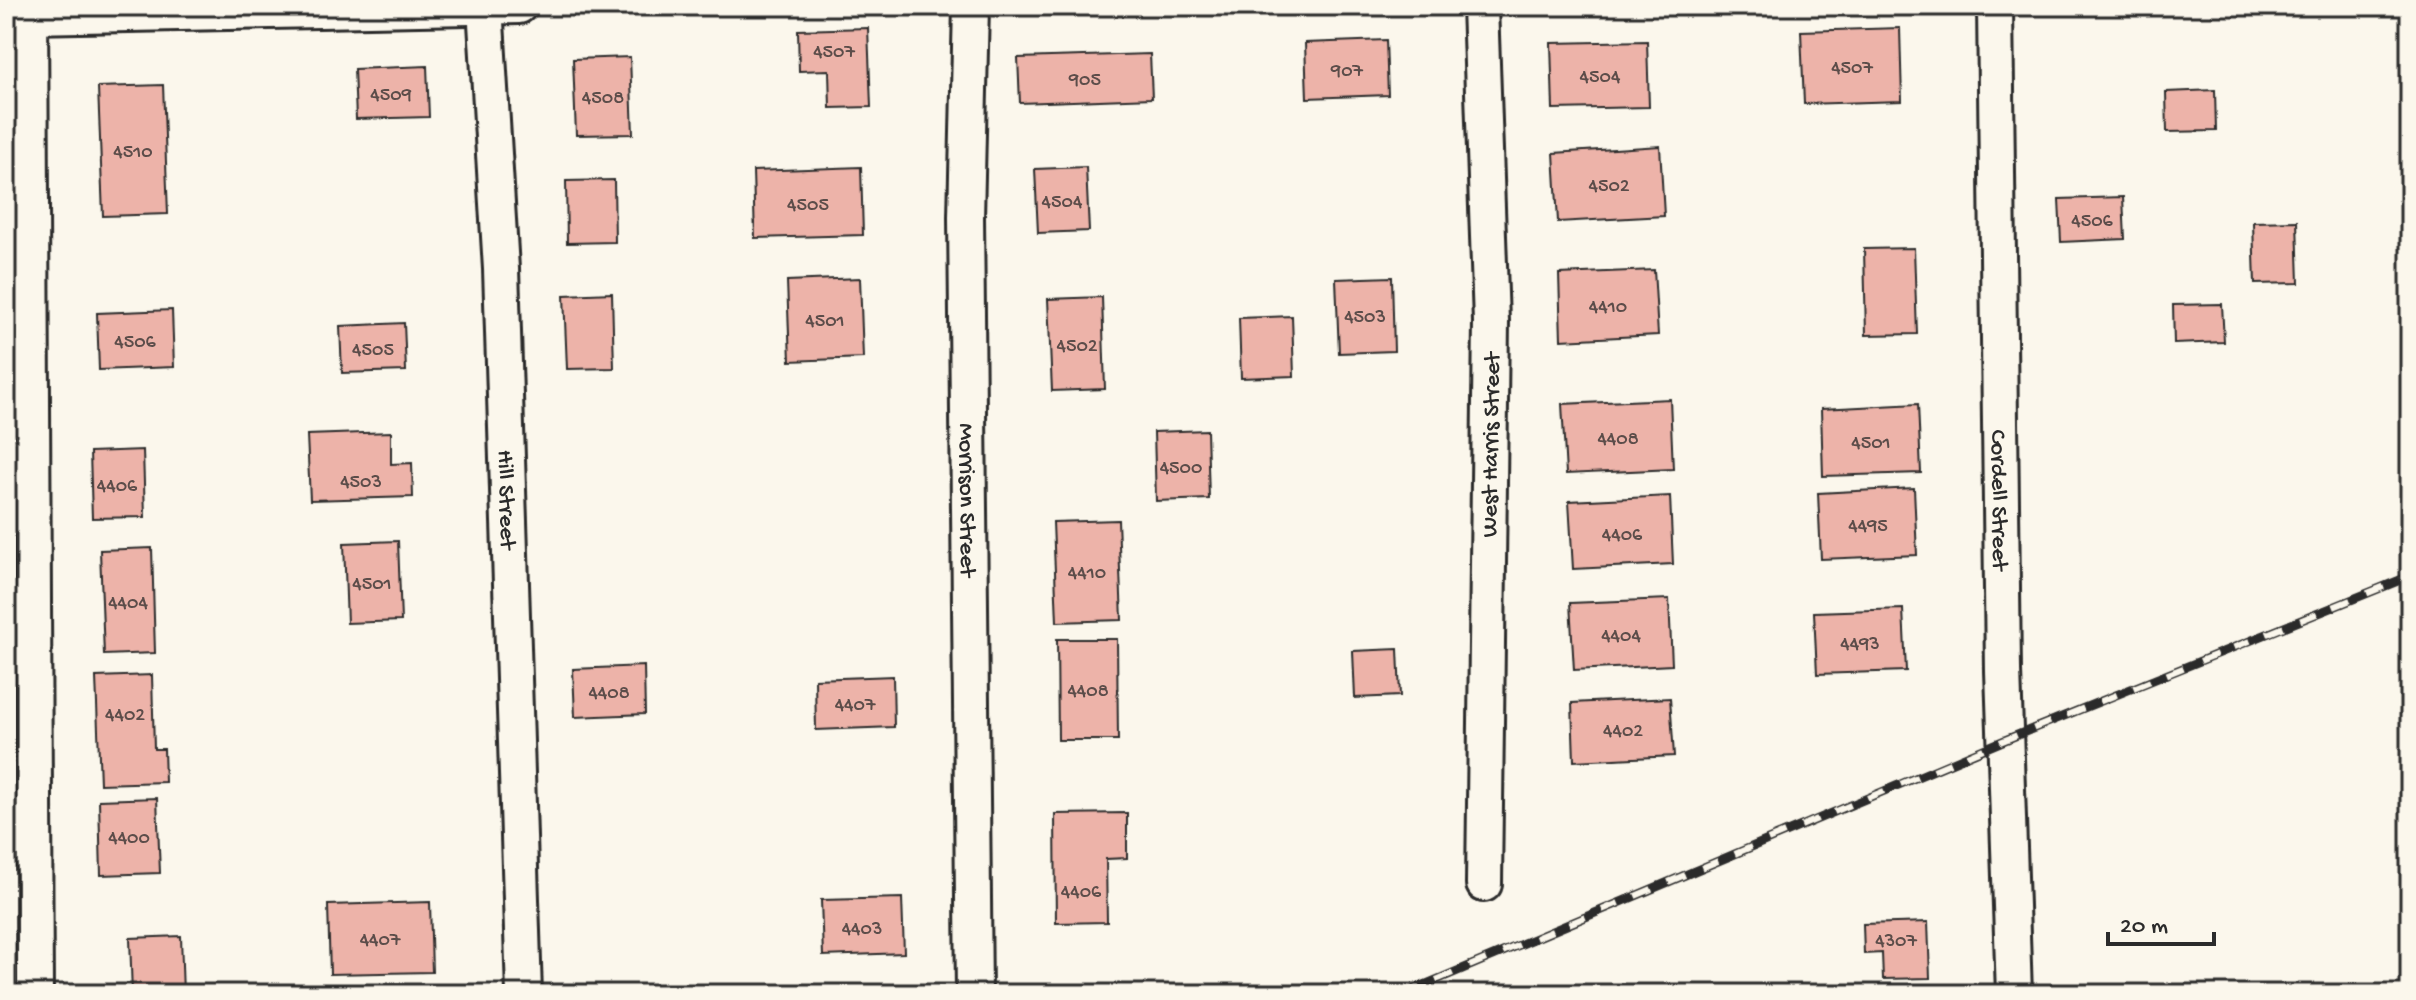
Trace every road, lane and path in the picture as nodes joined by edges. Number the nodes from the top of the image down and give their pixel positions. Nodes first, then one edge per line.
1 (519, 6) edge
2 (971, 6) edge
3 (1480, 6) edge
4 (1995, 6) edge
5 (485, 7) edge
6 (30, 11) edge
7 (1484, 884) dead end
8 (35, 994) edge
9 (524, 994) edge
10 (974, 994) edge
11 (2014, 994) edge

1 - 5 street
2 - 10 street, Morrison Street
3 - 7 street, West Harris Street
4 - 11 street, Cordell Street
5 - 6 street
5 - 9 street, Hill Street
6 - 8 street

